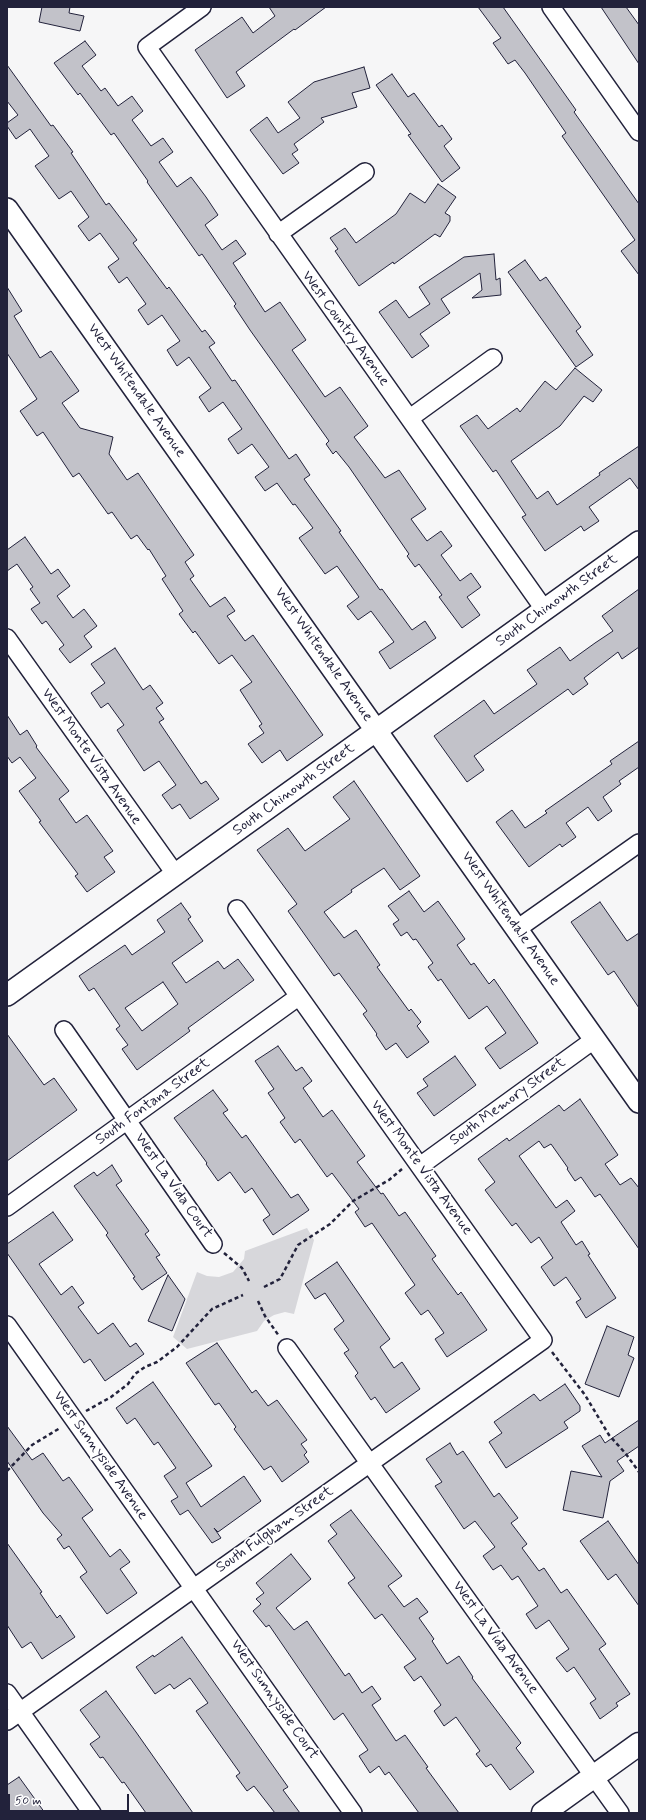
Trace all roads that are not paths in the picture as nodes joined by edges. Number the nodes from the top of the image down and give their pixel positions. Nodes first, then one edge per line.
1 (202, 7) edge
2 (551, 7) edge
3 (639, 132) edge
4 (365, 172) dead end
5 (7, 209) edge
6 (278, 234) junction
7 (493, 358) dead end
8 (410, 418) junction
9 (639, 542) edge
10 (544, 609) junction
11 (7, 638) edge
12 (377, 731) junction
13 (639, 843) edge
14 (176, 875) junction
15 (237, 909) dead end
16 (517, 928) junction
17 (7, 995) edge
18 (298, 997) junction
19 (64, 1030) dead end
20 (595, 1039) junction
21 (639, 1102) edge
22 (127, 1121) junction
23 (420, 1166) junction
24 (7, 1207) edge
25 (213, 1244) road end
26 (7, 1325) edge
27 (544, 1340) joint
28 (287, 1348) road end
29 (369, 1463) junction
30 (194, 1588) junction
31 (7, 1693) edge
32 (14, 1716) edge
33 (639, 1744) edge
34 (594, 1776) junction
35 (92, 1813) edge
36 (353, 1813) edge
37 (543, 1813) edge
38 (620, 1813) edge

1 - 6 street, West Country Avenue
2 - 3 street
4 - 6 street
5 - 12 street, West Whitendale Avenue
6 - 8 street, West Country Avenue
7 - 8 street
8 - 10 street, West Country Avenue
9 - 10 street, South Chinowth Street
10 - 12 street, South Chinowth Street
11 - 14 street, West Monte Vista Avenue
12 - 14 street, South Chinowth Street
12 - 16 street, West Whitendale Avenue
13 - 16 street
14 - 17 street, South Chinowth Street
15 - 18 street, West Monte Vista Avenue
16 - 20 street, West Whitendale Avenue
18 - 22 street, South Fontana Street
18 - 23 street, West Monte Vista Avenue
19 - 22 street, West La Vida Court
20 - 21 street, West Whitendale Avenue
20 - 23 street, South Memory Street
22 - 24 street, South Fontana Street
22 - 25 street, West La Vida Court
23 - 27 street, West Monte Vista Avenue
26 - 30 street, West Sunnyside Avenue
27 - 29 street, South Fulgham Street
28 - 29 street
29 - 30 street, South Fulgham Street
29 - 34 street, West La Vida Avenue
30 - 32 street, South Fulgham Street
30 - 36 street, West Sunnyside Court
31 - 32 street
32 - 35 street
33 - 34 main road
34 - 37 main road
34 - 38 street, West La Vida Avenue

